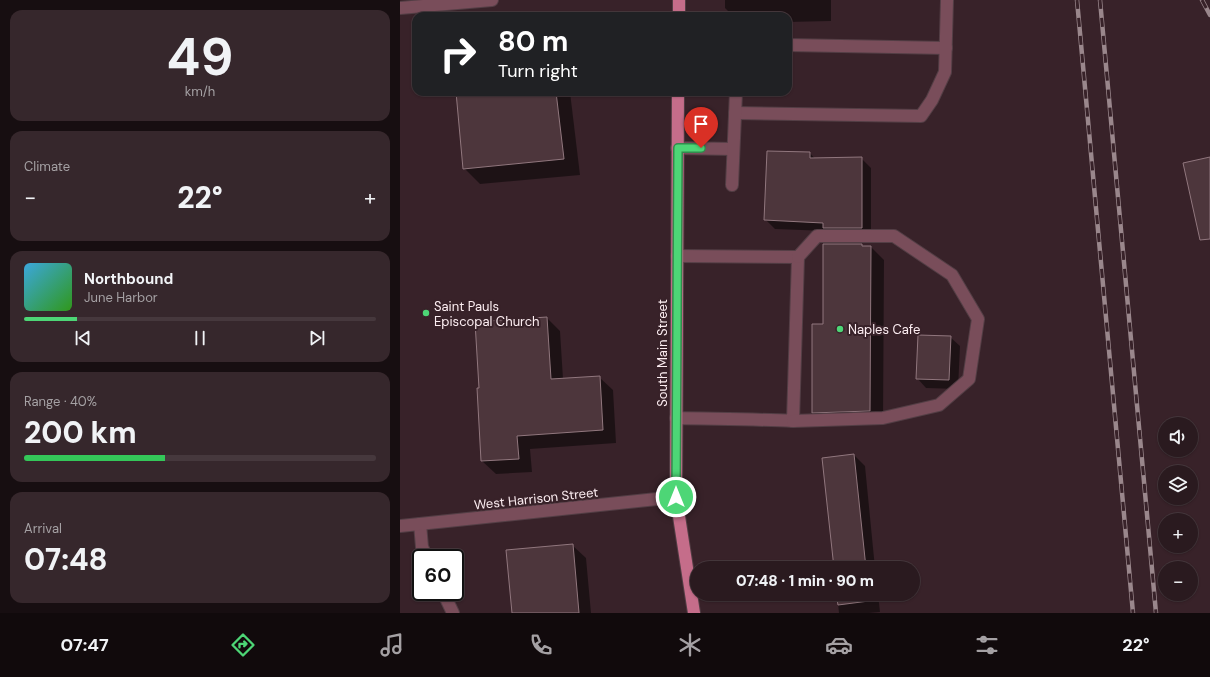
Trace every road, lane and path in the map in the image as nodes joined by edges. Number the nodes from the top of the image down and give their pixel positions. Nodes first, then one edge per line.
1 (492, 0) edge
2 (679, 0) edge
3 (948, 0) edge
4 (400, 8) edge
5 (679, 12) edge
6 (792, 45) edge
7 (946, 48) junction
8 (678, 96) edge
9 (736, 96) edge
10 (735, 113) junction
11 (678, 148) junction
12 (733, 149) junction
13 (732, 185) dead end
14 (677, 256) junction
15 (798, 257) junction
16 (676, 418) junction
17 (793, 421) junction
18 (676, 497) junction
19 (420, 524) junction
20 (400, 526) edge
21 (423, 549) edge
22 (447, 601) edge
23 (453, 613) edge
24 (694, 613) edge

1 - 4 street
2 - 5 main road
3 - 7 street
6 - 7 street
7 - 10 street
8 - 11 main road, South Main Street
9 - 10 street
10 - 12 street
11 - 12 street
11 - 14 main road, South Main Street
12 - 13 street
14 - 15 street
14 - 16 main road, South Main Street
15 - 17 street
15 - 17 street
16 - 17 street
16 - 18 main road, South Main Street
18 - 19 street, West Harrison Street
18 - 24 main road, South Main Street
19 - 20 street, West Harrison Street
19 - 21 street
22 - 23 street

